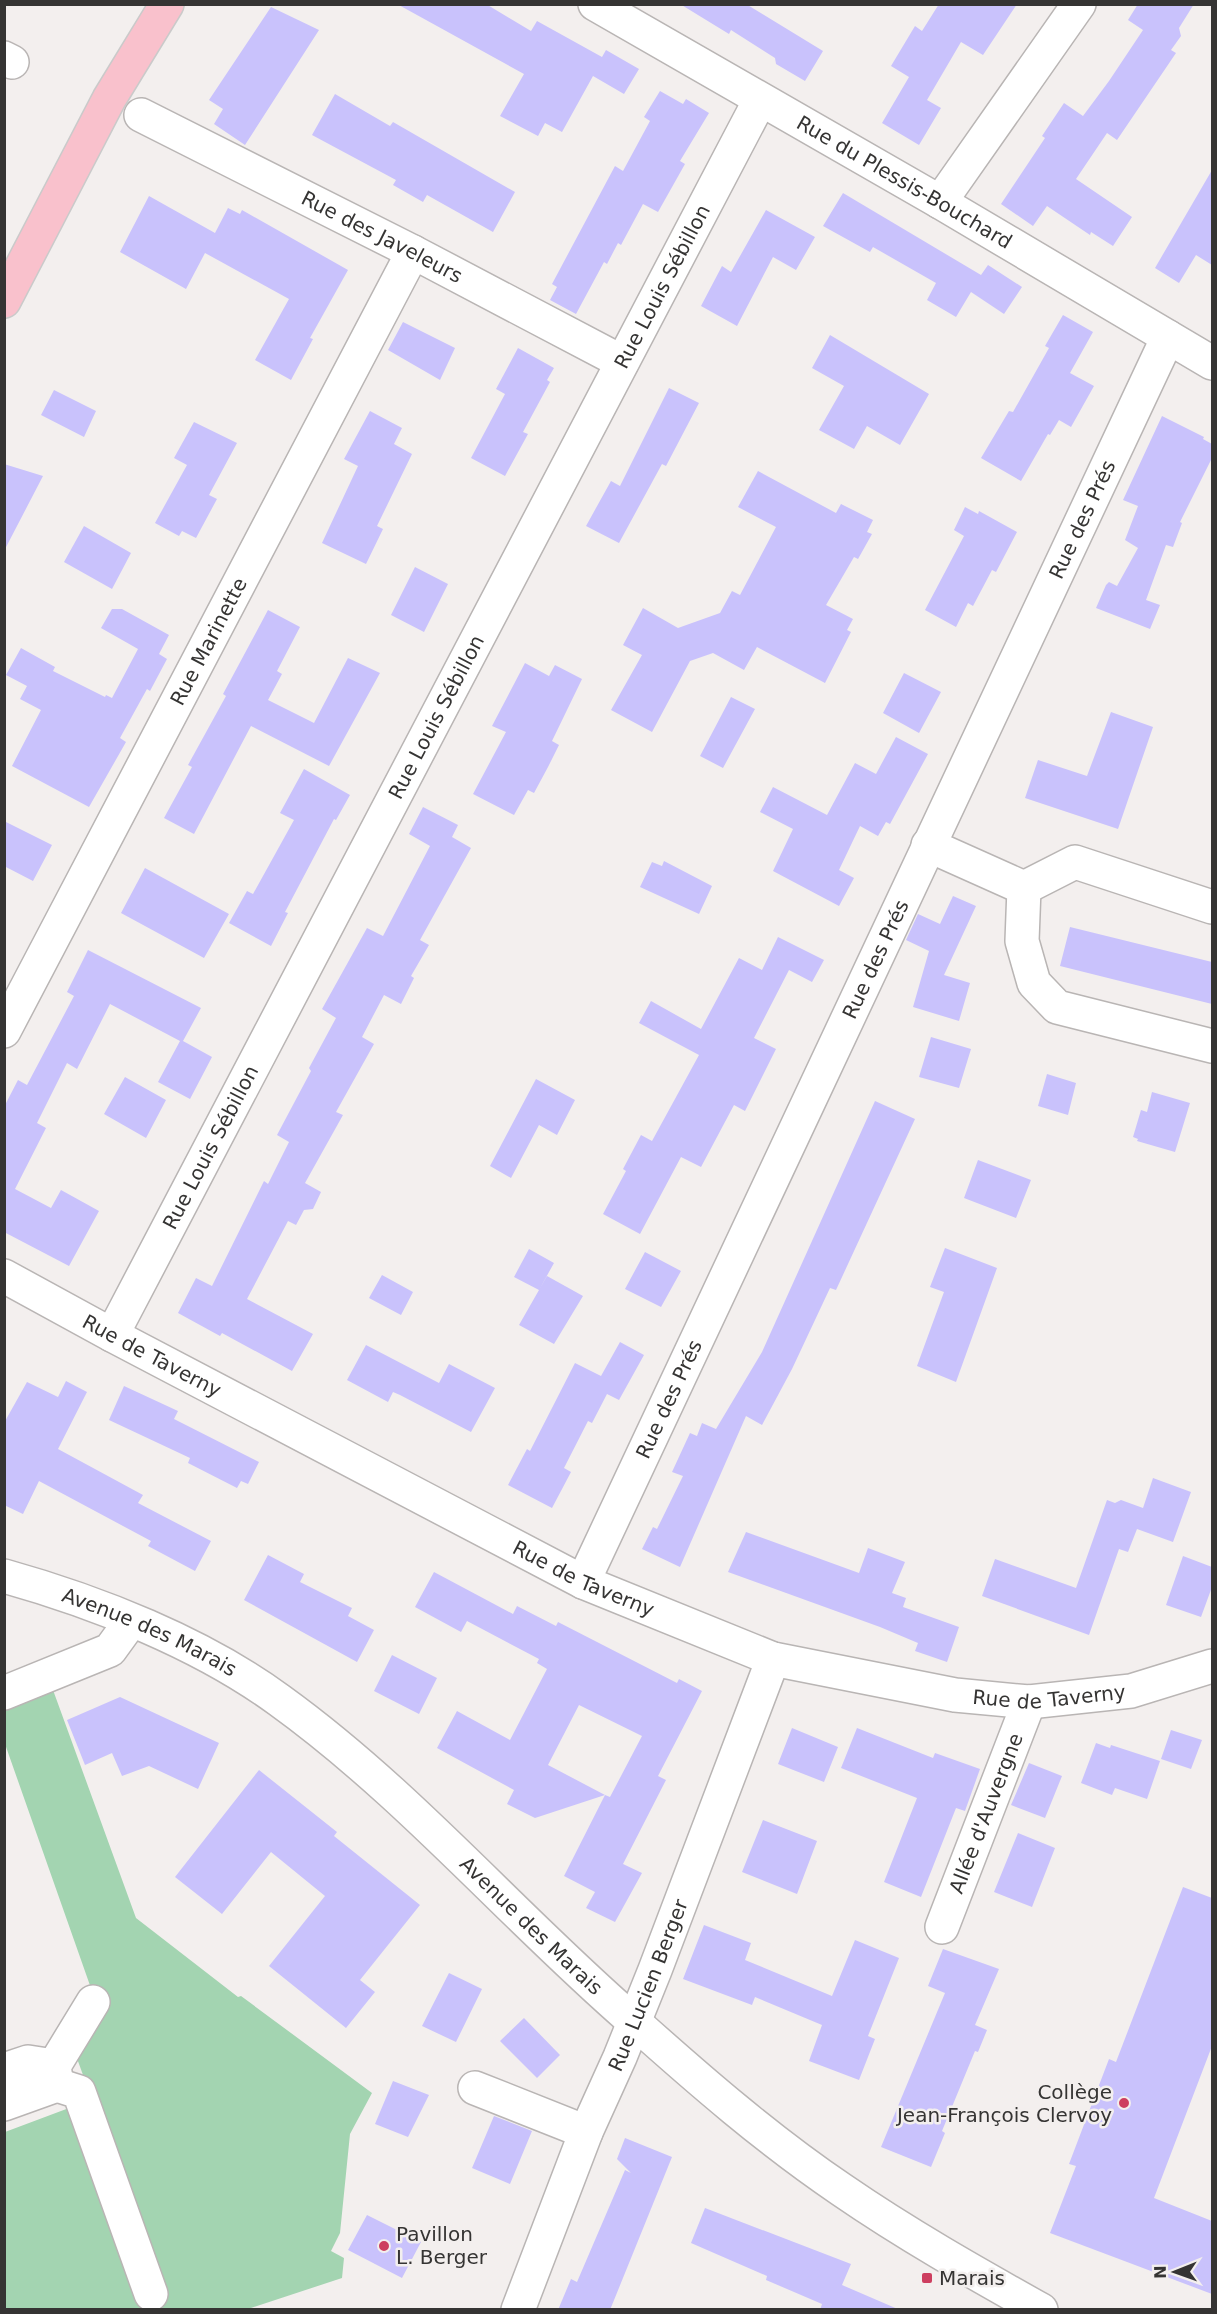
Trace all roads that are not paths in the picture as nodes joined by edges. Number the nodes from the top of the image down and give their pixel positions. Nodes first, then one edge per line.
1 (167, 4) edge
2 (595, 4) edge
3 (1078, 4) edge
4 (760, 100) junction
5 (141, 115) dead end
6 (940, 202) junction
7 (413, 252) junction
8 (4, 300) edge
9 (1168, 337) junction
10 (622, 362) junction
11 (1212, 363) edge
12 (928, 845) junction
13 (1024, 888) junction
14 (1212, 907) edge
15 (4, 1031) edge
16 (1212, 1046) edge
17 (4, 1276) edge
18 (112, 1335) junction
19 (4, 1576) edge
20 (583, 1582) junction
21 (131, 1621) junction
22 (773, 1659) junction
23 (1212, 1666) edge
24 (4, 1693) edge
25 (1029, 1702) junction
26 (942, 1927) dead end
27 (93, 2002) dead end
28 (633, 2022) junction
29 (4, 2070) edge
30 (56, 2075) junction
31 (475, 2088) dead end
32 (4, 2104) edge
33 (586, 2132) junction
34 (151, 2294) dead end
35 (518, 2310) edge
36 (1041, 2310) edge

1 - 8 main road
2 - 4 street, Rue du Plessis-Bouchard
3 - 6 street
4 - 6 street, Rue du Plessis-Bouchard
4 - 10 street, Rue Louis Sébillon
5 - 7 street, Rue des Javeleurs
6 - 9 street, Rue du Plessis-Bouchard
7 - 10 street, Rue des Javeleurs
7 - 15 street, Rue Marinette
9 - 11 street, Rue du Plessis-Bouchard
9 - 12 street, Rue des Prés
10 - 18 street, Rue Louis Sébillon
12 - 13 street
12 - 20 street, Rue des Prés
13 - 14 street
13 - 16 street
17 - 18 street, Rue de Taverny
18 - 20 street, Rue de Taverny
19 - 21 street, Avenue des Marais
20 - 22 street, Rue de Taverny
21 - 24 street
21 - 28 street, Avenue des Marais
22 - 25 street, Rue de Taverny
22 - 28 street, Rue Lucien Berger
23 - 25 street, Rue de Taverny
25 - 26 street, Allée d'Auvergne
27 - 30 street
28 - 33 street, Rue Lucien Berger
28 - 36 street, Avenue des Marais
29 - 30 street
30 - 32 street
30 - 34 street
31 - 33 street
33 - 35 street, Rue Lucien Berger

